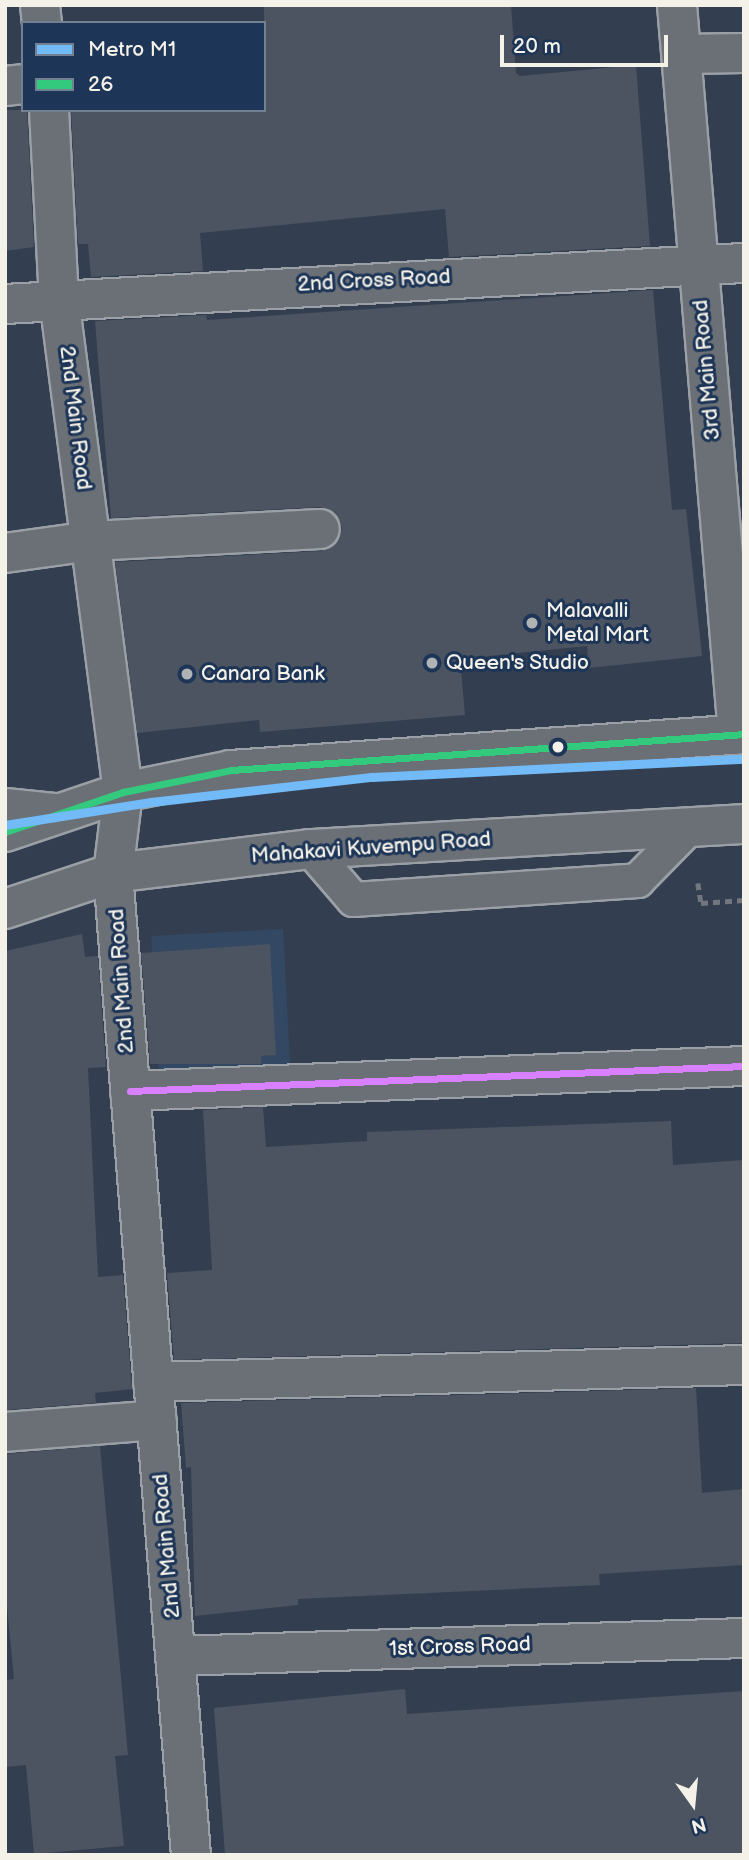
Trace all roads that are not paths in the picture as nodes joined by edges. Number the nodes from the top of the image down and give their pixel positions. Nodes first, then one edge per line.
1 (677, 5) edge
2 (744, 53) edge
3 (682, 54) junction
4 (49, 112) edge
5 (698, 263) junction
6 (744, 263) edge
7 (59, 299) junction
8 (5, 304) edge
9 (320, 528) dead end
10 (91, 541) junction
11 (5, 553) edge
12 (741, 734) edge
13 (123, 792) junction
14 (5, 808) edge
15 (54, 813) junction
16 (744, 824) edge
17 (690, 827) junction
18 (5, 832) edge
19 (310, 849) junction
20 (113, 873) junction
21 (5, 909) edge
22 (744, 1066) edge
23 (130, 1091) junction
24 (744, 1365) edge
25 (153, 1382) junction
26 (156, 1420) junction
27 (5, 1432) edge
28 (744, 1638) edge
29 (175, 1656) junction
30 (191, 1855) edge

1 - 3 street, 3rd Main Road
2 - 3 street
3 - 5 street, 3rd Main Road
4 - 7 street, 2nd Main Road
5 - 6 street, 2nd Cross Road
5 - 7 street, 2nd Cross Road
5 - 12 street, 3rd Main Road
7 - 8 street, 2nd Cross Road
7 - 10 street, 2nd Main Road
9 - 10 street
10 - 11 street
10 - 13 street, 2nd Main Road
12 - 13 street
13 - 15 street
13 - 20 street, 2nd Main Road
14 - 15 street
15 - 18 street
16 - 17 street, Mahakavi Kuvempu Road
17 - 19 street, Mahakavi Kuvempu Road
17 - 19 lane
19 - 20 street, Mahakavi Kuvempu Road
20 - 21 street, Mahakavi Kuvempu Road
20 - 23 street, 2nd Main Road
22 - 23 street
23 - 25 street, 2nd Main Road
24 - 25 street
25 - 26 street, 2nd Main Road
26 - 27 street
26 - 29 street, 2nd Main Road
28 - 29 street, 1st Cross Road
29 - 30 street, 2nd Main Road

